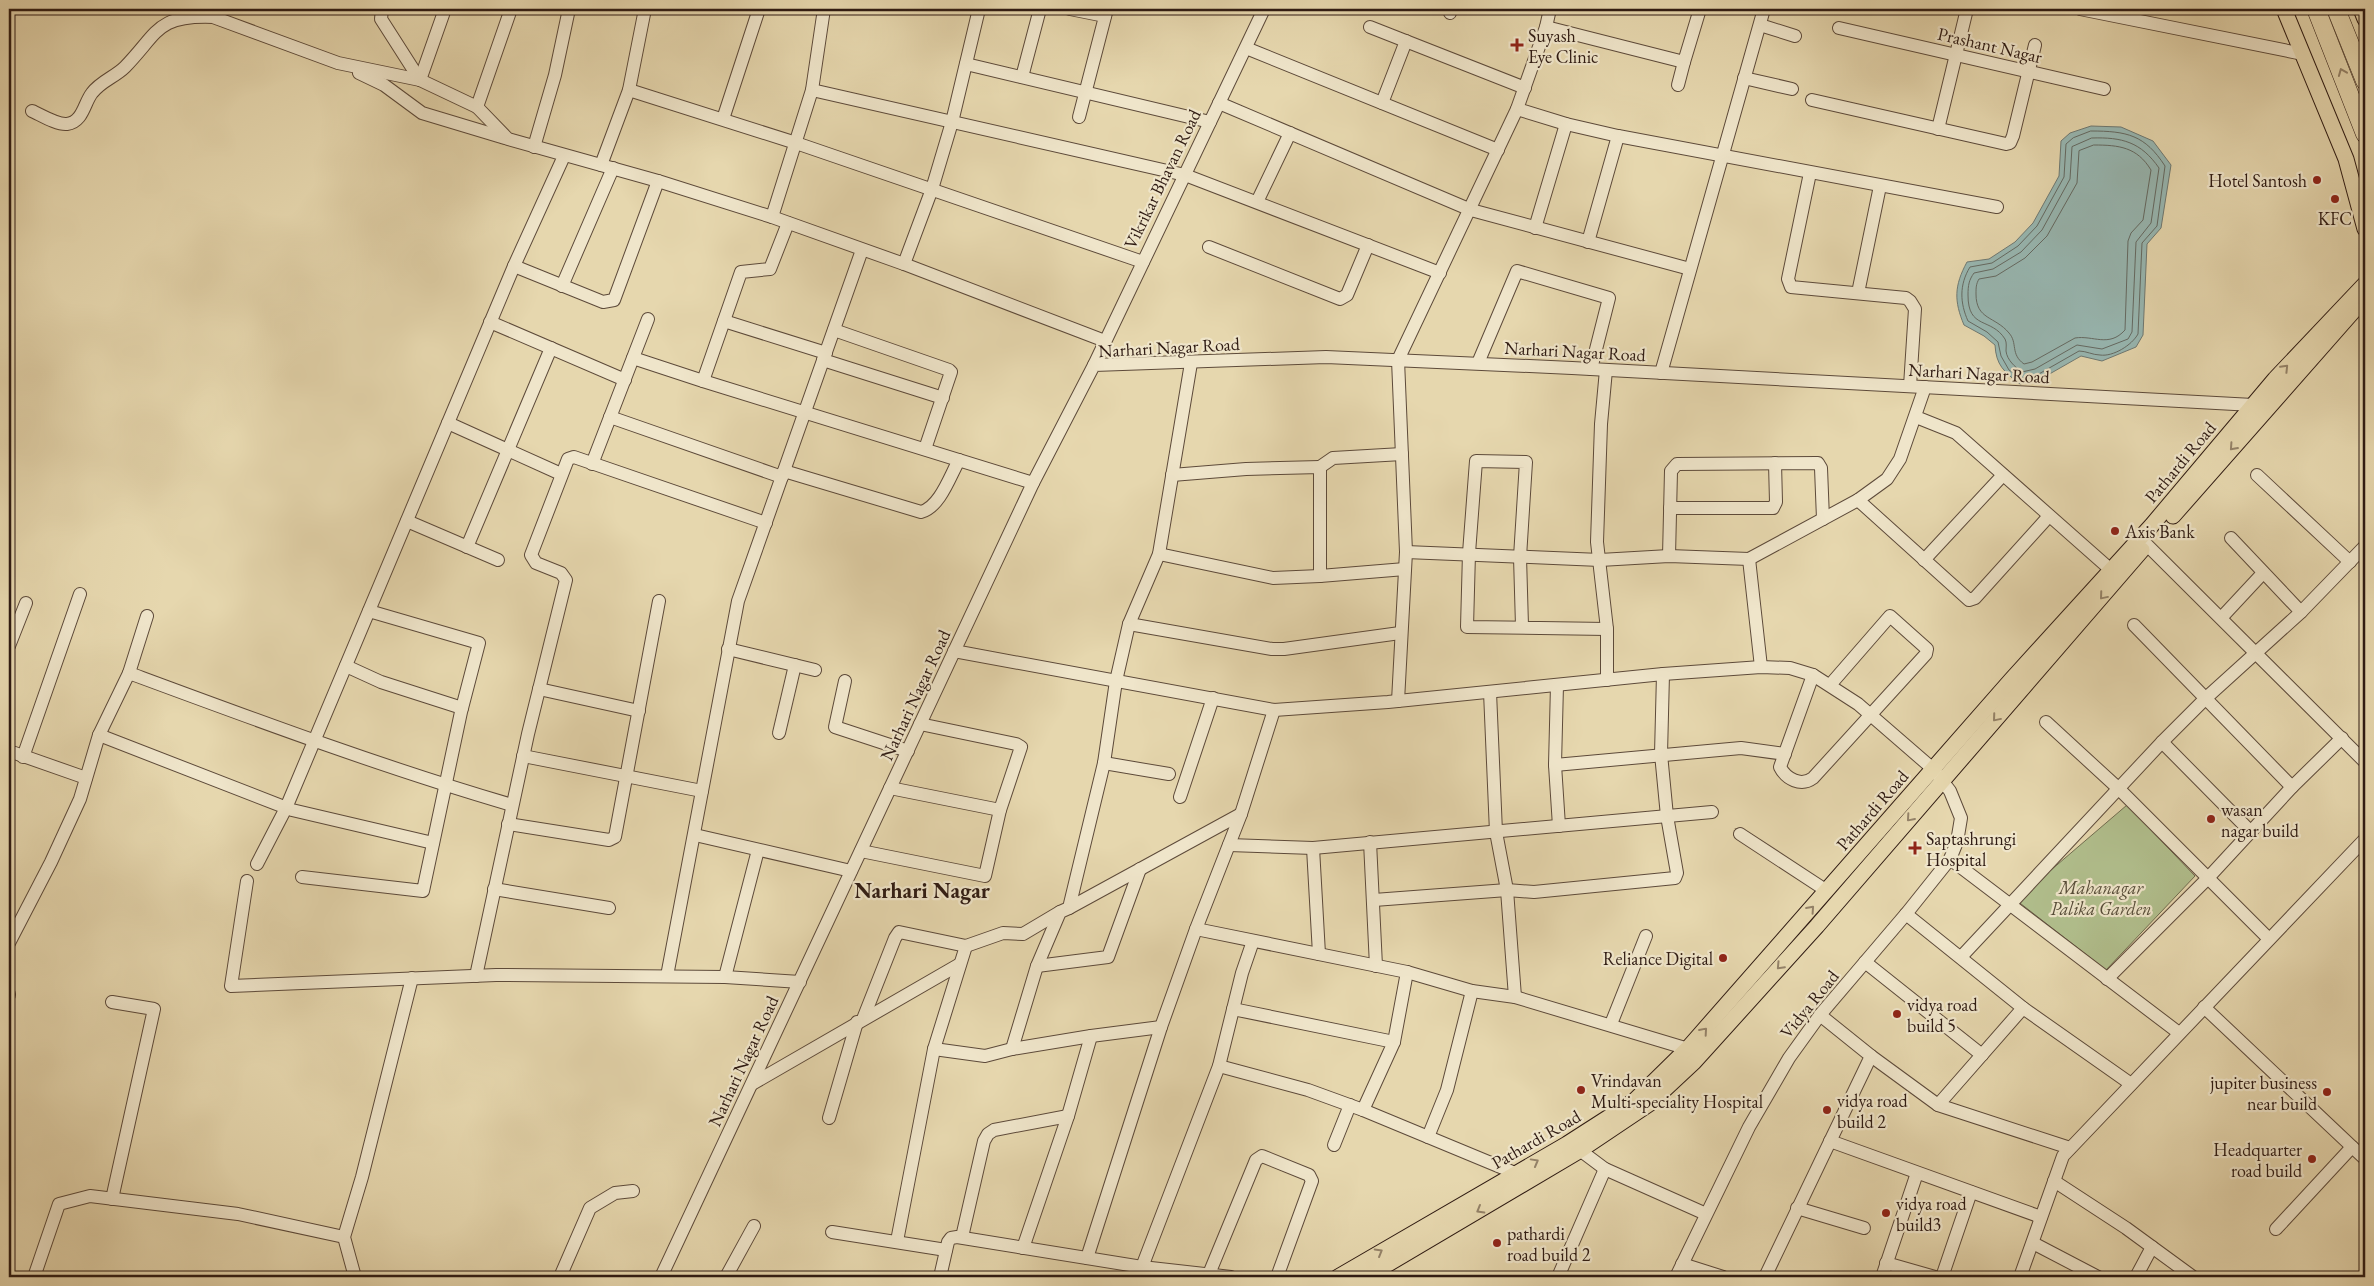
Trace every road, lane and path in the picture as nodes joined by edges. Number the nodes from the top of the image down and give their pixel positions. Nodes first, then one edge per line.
1 (382, 9) edge
2 (445, 9) edge
3 (512, 9) edge
4 (568, 9) edge
5 (645, 9) edge
6 (759, 9) edge
7 (824, 9) edge
8 (978, 9) edge
9 (1040, 9) edge
10 (1070, 9) edge
11 (1264, 9) edge
12 (1550, 9) edge
13 (1700, 9) edge
14 (1764, 9) edge
15 (1968, 9) edge
16 (2080, 9) edge
17 (2284, 9) edge
18 (2316, 9) edge
19 (2336, 9) edge
20 (2362, 9) edge
21 (1106, 13) edge
22 (2365, 19) edge
23 (1760, 25) junction
24 (1370, 27) dead end
25 (1546, 27) junction
26 (1838, 28) dead end
27 (1795, 36) dead end
28 (1406, 41) junction
29 (2035, 45) dead end
30 (1246, 48) junction
31 (2303, 54) junction
32 (1956, 55) junction
33 (1684, 62) junction
34 (338, 63) junction
35 (966, 64) junction
36 (2029, 72) junction
37 (1022, 77) junction
38 (1744, 78) junction
39 (420, 80) junction
40 (2365, 81) edge
41 (1678, 86) dead end
42 (1525, 88) junction
43 (1792, 88) dead end
44 (2104, 89) dead end
45 (629, 90) junction
46 (812, 90) junction
47 (1086, 92) junction
48 (1812, 100) dead end
49 (1219, 103) junction
50 (1382, 103) junction
51 (477, 107) junction
52 (1517, 109) junction
53 (32, 110) dead end
54 (1079, 117) dead end
55 (722, 120) junction
56 (952, 122) junction
57 (1210, 122) junction
58 (1566, 124) junction
59 (1938, 129) junction
60 (1290, 133) junction
61 (2365, 134) edge
62 (1618, 136) junction
63 (508, 139) junction
64 (796, 143) junction
65 (534, 147) junction
66 (1498, 150) junction
67 (564, 156) junction
68 (1722, 156) junction
69 (607, 166) junction
70 (1810, 173) junction
71 (1185, 175) junction
72 (658, 181) junction
73 (1880, 186) junction
74 (932, 189) junction
75 (1257, 202) junction
76 (1997, 207) dead end
77 (1470, 210) junction
78 (772, 218) junction
79 (788, 223) junction
80 (1535, 228) junction
81 (2365, 229) edge
82 (1588, 242) junction
83 (1368, 245) junction
84 (1209, 247) dead end
85 (862, 250) junction
86 (1143, 262) junction
87 (904, 264) junction
88 (514, 266) junction
89 (1690, 269) junction
90 (1440, 273) junction
91 (2365, 284) edge
92 (562, 286) junction
93 (1858, 293) junction
94 (2365, 298) edge
95 (2365, 315) edge
96 (2348, 317) junction
97 (648, 319) dead end
98 (724, 321) junction
99 (490, 322) junction
100 (834, 330) junction
101 (1105, 341) junction
102 (552, 348) junction
103 (824, 357) junction
104 (633, 358) junction
105 (1398, 360) junction
106 (1191, 363) junction
107 (1478, 363) junction
108 (1094, 365) junction
109 (1591, 369) junction
110 (1606, 370) junction
111 (1661, 373) junction
112 (625, 380) junction
113 (703, 381) junction
114 (1910, 386) junction
115 (1925, 387) junction
116 (944, 398) junction
117 (2259, 408) junction
118 (805, 412) junction
119 (1916, 417) junction
120 (610, 418) junction
121 (448, 424) junction
122 (508, 450) junction
123 (925, 450) junction
124 (1402, 454) junction
125 (959, 460) junction
126 (1775, 463) junction
127 (592, 464) junction
128 (1320, 467) junction
129 (561, 474) junction
130 (783, 474) junction
131 (1172, 474) junction
132 (2257, 474) dead end
133 (2003, 475) junction
134 (1034, 483) junction
135 (1858, 500) junction
136 (1670, 508) junction
137 (2049, 516) junction
138 (1823, 519) junction
139 (407, 521) junction
140 (766, 523) junction
141 (2230, 538) dead end
142 (2143, 542) junction
143 (2365, 546) edge
144 (467, 547) junction
145 (1406, 552) junction
146 (1469, 553) junction
147 (1159, 554) junction
148 (1669, 556) junction
149 (1520, 557) junction
150 (1749, 559) junction
151 (498, 560) dead end
152 (1600, 560) junction
153 (1924, 560) junction
154 (2350, 562) junction
155 (1405, 569) junction
156 (2111, 570) junction
157 (2263, 573) junction
158 (1320, 576) junction
159 (80, 594) dead end
160 (659, 601) dead end
161 (26, 603) dead end
162 (369, 611) junction
163 (2301, 612) junction
164 (147, 616) dead end
165 (2222, 618) junction
166 (1129, 624) junction
167 (2134, 625) dead end
168 (1522, 626) junction
169 (1607, 629) junction
170 (1400, 633) junction
171 (9, 646) edge
172 (728, 649) junction
173 (954, 651) junction
174 (2255, 653) junction
175 (795, 665) junction
176 (346, 666) junction
177 (1760, 667) junction
178 (815, 670) dead end
179 (129, 673) junction
180 (1663, 674) junction
181 (1813, 675) junction
182 (1607, 680) junction
183 (1116, 681) junction
184 (845, 682) dead end
185 (1557, 685) junction
186 (1830, 685) junction
187 (539, 689) junction
188 (1490, 692) junction
189 (1213, 698) junction
190 (2206, 698) junction
191 (1398, 701) junction
192 (462, 708) junction
193 (1274, 710) junction
194 (639, 711) junction
195 (1870, 715) junction
196 (2046, 722) dead end
197 (920, 724) junction
198 (779, 733) dead end
199 (99, 735) junction
200 (2342, 738) junction
201 (314, 742) junction
202 (2162, 742) junction
203 (9, 751) edge
204 (908, 751) junction
205 (1661, 754) junction
206 (1785, 754) junction
207 (523, 756) junction
208 (23, 757) junction
209 (1104, 762) junction
210 (2365, 762) edge
211 (1555, 765) junction
212 (1932, 769) junction
213 (1169, 774) dead end
214 (628, 777) junction
215 (86, 778) junction
216 (1942, 781) junction
217 (445, 786) junction
218 (890, 788) junction
219 (2292, 788) junction
220 (2119, 789) junction
221 (702, 791) junction
222 (1180, 797) dead end
223 (512, 805) junction
224 (286, 808) junction
225 (1000, 810) junction
226 (1712, 812) dead end
227 (1241, 814) junction
228 (1667, 816) junction
229 (508, 824) junction
230 (1559, 826) junction
231 (1496, 832) junction
232 (2251, 832) junction
233 (1740, 834) dead end
234 (695, 835) junction
235 (2365, 838) edge
236 (433, 842) junction
237 (1370, 842) junction
238 (1229, 845) junction
239 (1313, 848) junction
240 (758, 850) junction
241 (861, 851) junction
242 (1950, 860) junction
243 (257, 864) dead end
244 (1140, 869) junction
245 (852, 871) junction
246 (302, 877) dead end
247 (2208, 878) junction
248 (247, 881) dead end
249 (494, 889) junction
250 (1507, 890) junction
251 (1827, 890) junction
252 (1374, 900) junction
253 (2008, 905) junction
254 (609, 908) dead end
255 (1065, 910) junction
256 (1906, 914) junction
257 (1196, 929) junction
258 (1646, 936) dead end
259 (2269, 939) junction
260 (1254, 941) junction
261 (9, 943) edge
262 (966, 946) junction
263 (1319, 954) junction
264 (1961, 957) junction
265 (1865, 962) junction
266 (960, 964) junction
267 (1037, 966) junction
268 (1376, 966) junction
269 (1408, 972) junction
270 (476, 976) junction
271 (667, 976) junction
272 (725, 977) junction
273 (412, 978) junction
274 (2107, 979) junction
275 (800, 982) junction
276 (1472, 991) junction
277 (1515, 997) junction
278 (112, 1002) dead end
279 (2204, 1007) junction
280 (2023, 1008) junction
281 (1233, 1009) junction
282 (1820, 1015) junction
283 (860, 1021) junction
284 (1612, 1024) junction
285 (1161, 1027) junction
286 (2180, 1033) junction
287 (1091, 1036) junction
288 (1394, 1042) junction
289 (934, 1049) junction
290 (1012, 1049) junction
291 (1695, 1051) junction
292 (1982, 1055) junction
293 (1871, 1056) junction
294 (1219, 1066) junction
295 (752, 1084) junction
296 (2131, 1084) junction
297 (1350, 1105) junction
298 (1938, 1105) junction
299 (1363, 1110) junction
300 (1068, 1116) junction
301 (829, 1118) dead end
302 (1428, 1137) junction
303 (1830, 1141) junction
304 (1334, 1145) dead end
305 (1574, 1146) junction
306 (2352, 1147) junction
307 (2070, 1148) junction
308 (2365, 1159) edge
309 (1605, 1169) junction
310 (1515, 1173) junction
311 (1917, 1173) junction
312 (2054, 1181) junction
313 (1528, 1182) junction
314 (634, 1192) dead end
315 (1971, 1192) junction
316 (112, 1199) junction
317 (1797, 1208) junction
318 (1706, 1214) junction
319 (2041, 1217) junction
320 (754, 1226) dead end
321 (1864, 1228) dead end
322 (2276, 1229) dead end
323 (832, 1232) dead end
324 (344, 1237) junction
325 (962, 1237) junction
326 (897, 1241) junction
327 (2033, 1243) junction
328 (2152, 1247) junction
329 (1023, 1248) junction
330 (946, 1250) junction
331 (1087, 1258) junction
332 (1886, 1263) junction
333 (1359, 1264) junction
334 (1682, 1264) junction
335 (1142, 1272) edge
336 (1209, 1274) junction
337 (34, 1277) edge
338 (355, 1277) edge
339 (560, 1277) edge
340 (661, 1277) edge
341 (726, 1277) edge
342 (940, 1277) edge
343 (1230, 1277) edge
344 (1276, 1277) edge
345 (1338, 1277) edge
346 (1367, 1277) edge
347 (1558, 1277) edge
348 (1676, 1277) edge
349 (1723, 1277) edge
350 (1765, 1277) edge
351 (1882, 1277) edge
352 (1934, 1277) edge
353 (1942, 1277) edge
354 (2020, 1277) edge
355 (2098, 1277) edge
356 (2136, 1277) edge
357 (2193, 1277) edge

1 - 39 street
2 - 39 street
3 - 51 street
4 - 65 street
5 - 45 street
6 - 55 street
7 - 46 street
8 - 35 street
9 - 37 street
10 - 21 street
11 - 30 street, Vikrikar Bhavan Road
12 - 25 street
13 - 33 street
14 - 23 street
15 - 32 street
16 - 31 street
17 - 31 main road
61 -> 18 highway
19 - 40 highway
20 - 22 main road
21 - 47 street
23 - 27 street
23 - 38 street
24 - 28 street
25 - 33 street
25 - 42 street
26 - 32 street, Prashant Nagar
28 - 42 street
28 - 50 street
29 - 36 street
30 - 49 street, Vikrikar Bhavan Road
30 - 50 street
31 - 81 main road
32 - 36 street, Prashant Nagar
32 - 59 street
33 - 41 street
34 - 39 street
34 - 53 street
34 - 63 street
35 - 37 street
35 - 56 street
36 - 44 street, Prashant Nagar
36 - 59 street
37 - 47 street
38 - 43 street
38 - 68 street
39 - 51 street
42 - 52 street
45 - 55 street
45 - 69 street
46 - 56 street
46 - 64 street
47 - 54 street
47 - 57 street
48 - 59 street
49 - 57 street, Vikrikar Bhavan Road
49 - 60 street
50 - 66 street
51 - 63 street
52 - 58 street
52 - 66 street
55 - 64 street
56 - 71 street
56 - 74 street
57 - 71 street, Vikrikar Bhavan Road
58 - 62 street
58 - 80 street
60 - 75 street
60 - 77 street
62 - 68 street
62 - 82 street
63 - 65 street
64 - 74 street
64 - 78 street
65 - 67 street
66 - 77 street
67 - 69 street
67 - 88 street
68 - 70 street
68 - 89 street
69 - 72 street
69 - 92 street
70 - 73 street
70 - 93 street
71 - 75 street
71 - 86 street, Vikrikar Bhavan Road
72 - 78 street
72 - 92 street
73 - 76 street
73 - 93 street
74 - 86 street
74 - 87 street
75 - 83 street
77 - 80 street
77 - 90 street
78 - 79 street
79 - 85 street
79 - 98 street
80 - 82 street
82 - 89 street
83 - 84 street
83 - 90 street
85 - 87 street
85 - 100 street
86 - 101 street, Vikrikar Bhavan Road
87 - 101 street
88 - 92 street
88 - 99 street
89 - 111 street
90 - 105 street
117 -> 91 main road
93 - 114 street
94 - 96 main road
95 - 96 main road
96 - 117 main road
97 - 104 street
98 - 103 street
98 - 113 street
99 - 102 street
99 - 121 street
100 - 103 street
100 - 116 street
101 - 108 street, Vikrikar Bhavan Road
102 - 112 street
102 - 122 street
103 - 116 street
103 - 118 street
104 - 112 street
104 - 113 street
105 - 106 street, Narhari Nagar Road
105 - 107 street, Narhari Nagar Road
105 - 124 street
106 - 108 street, Narhari Nagar Road
106 - 131 street
107 - 109 street, Narhari Nagar Road
107 - 109 street
108 - 134 street, Narhari Nagar Road
109 - 110 street, Narhari Nagar Road
110 - 111 street, Narhari Nagar Road
110 - 152 street
111 - 114 street, Narhari Nagar Road
112 - 120 street
113 - 118 street
114 - 115 street, Narhari Nagar Road
115 - 117 street, Narhari Nagar Road
115 - 119 street
116 - 123 street
117 - 142 main road
118 - 123 street
118 - 130 street
119 - 133 street
119 - 135 street
120 - 127 street
120 - 130 street
121 - 122 street
121 - 139 street
122 - 129 street
122 - 144 street
123 - 125 street
124 - 128 street
124 - 145 street
125 - 130 street
125 - 134 street
126 - 136 street
126 - 136 street
126 - 138 street
127 - 129 street
127 - 140 street
128 - 131 street
128 - 158 street
129 - 187 street
130 - 140 street
131 - 147 street
132 - 154 street
133 - 137 street
133 - 153 street
134 - 173 street, Narhari Nagar Road
135 - 138 street
135 - 153 street
136 - 148 street
137 - 153 street
137 - 156 street
138 - 150 street
139 - 144 street
139 - 162 street
140 - 172 street
141 - 157 street
142 - 156 main road, Pathardi Road
142 - 165 street
142 -> 216 main road
143 - 154 street
144 - 151 street
145 - 146 street
145 - 155 street
146 - 149 street
146 - 149 street
146 - 168 street
147 - 158 street
147 - 166 street
148 - 150 street
148 - 152 street
149 - 152 street
149 - 168 street
150 - 177 street
152 - 169 street
154 - 163 street
155 - 158 street
155 - 170 street
156 - 212 main road, Pathardi Road
157 - 163 street
157 - 165 street
159 - 208 street
160 - 194 street
161 - 171 street
162 - 176 street
162 - 192 street
163 - 174 street
164 - 179 street
165 - 174 street
166 - 170 street
166 - 183 street
167 - 190 street
168 - 169 street
169 - 182 street
170 - 191 street
172 - 175 street
172 - 221 street
173 - 183 street, Vidya Road
173 - 197 street, Narhari Nagar Road
174 - 190 street
174 - 200 street
175 - 178 street
175 - 198 street
176 - 192 street
176 - 201 street
177 - 180 street, Vidya Road
177 - 181 street, Vidya Road
179 - 199 street
179 - 201 street
180 - 182 street, Vidya Road
180 - 205 street
181 - 186 street, Vidya Road
181 - 206 street
182 - 185 street, Vidya Road
183 - 189 street, Vidya Road
183 - 209 street
184 - 204 street
185 - 188 street, Vidya Road
185 - 211 street
186 - 195 street, Vidya Road
186 - 195 street
187 - 194 street
187 - 207 street
188 - 191 street, Vidya Road
188 - 231 street
189 - 193 street, Vidya Road
189 - 222 street
190 - 202 street
190 - 219 street
191 - 193 street, Vidya Road
192 - 217 street
193 - 227 street
194 - 214 street
195 - 206 street
195 - 212 street, Vidya Road
196 - 220 street
197 - 204 street, Narhari Nagar Road
197 - 225 street
199 - 215 street
199 - 224 street
200 - 210 street
200 - 219 street
201 - 217 street
201 - 224 street
202 - 220 street
202 - 232 street
203 - 208 street
204 - 218 street, Narhari Nagar Road
205 - 206 street
205 - 211 street
205 - 228 street
207 - 214 street
207 - 223 street
208 - 215 street
209 - 213 street
209 - 255 street
211 - 230 street
212 - 216 street, Vidya Road
212 - 251 main road, Pathardi Road
214 - 221 street
214 - 229 street
215 - 261 street
216 - 242 street, Vidya Road
216 -> 291 main road
217 - 223 street
217 - 236 street
218 - 225 street
218 - 241 street, Narhari Nagar Road
219 - 232 street
220 - 247 street
220 - 253 street
221 - 234 street
223 - 229 street
224 - 236 street
224 - 243 street
225 - 241 street
226 - 228 street
227 - 238 street
227 - 244 street
228 - 230 street
228 - 250 street
229 - 249 street
230 - 231 street
231 - 237 street
231 - 250 street
232 - 247 street
233 - 251 street
234 - 240 street
234 - 271 street
235 - 259 street
236 - 246 street
237 - 239 street
237 - 252 street
238 - 239 street
238 - 257 street
239 - 263 street
240 - 245 street
240 - 272 street
241 - 245 street, Narhari Nagar Road
242 - 253 street
242 - 256 street, Vidya Road
244 - 255 street
244 - 267 street
245 - 275 street, Narhari Nagar Road
247 - 259 street
247 - 274 street
248 - 273 street
249 - 254 street
249 - 270 street
250 - 252 street
250 - 277 street
291 -> 251 main road, Pathardi Road
252 - 268 street
253 - 264 street
253 - 274 street
255 - 262 street
255 - 267 street
256 - 264 street
256 - 265 street, Vidya Road
257 - 260 street
257 - 285 street
258 - 284 street
259 - 279 street
260 - 263 street
260 - 281 street
262 - 266 street
262 - 283 street
263 - 268 street
264 - 280 street
265 - 282 street, Vidya Road
265 - 292 street
266 - 283 street
266 - 289 street
267 - 290 street
268 - 269 street
269 - 276 street
269 - 288 street
270 - 271 street
270 - 273 street
271 - 272 street
272 - 275 street
273 - 324 street
274 - 286 street
275 - 295 street, Narhari Nagar Road
276 - 277 street
276 - 302 street
277 - 284 street
278 - 316 street
279 - 286 street
279 - 306 street
280 - 292 street
280 - 296 street
281 - 288 street
281 - 294 street
282 - 293 street
282 - 318 street, Vidya Road
283 - 295 street
283 - 301 street
284 - 291 street
285 - 287 street
285 - 331 street
286 - 296 street
287 - 290 street
287 - 300 street
288 - 299 street
289 - 290 street
289 - 326 street
291 - 305 main road, Pathardi Road
292 - 298 street
293 - 298 street
293 - 303 street
294 - 297 street
294 - 335 street
295 - 340 street, Narhari Nagar Road
296 - 307 street
297 - 299 street
297 - 304 street
298 - 307 street
299 - 302 street
300 - 325 street
300 - 329 street
302 - 310 street
303 - 311 street
303 - 317 street
305 - 309 street
310 -> 305 main road, Pathardi Road
305 - 313 main road
306 - 308 street
306 - 322 street
307 - 312 street
309 - 318 street
309 - 347 street
310 - 313 street
333 -> 310 main road, Pathardi Road
311 - 315 street
311 - 332 street
312 - 319 street
312 - 328 street
313 -> 346 main road
314 - 339 street
315 - 319 street
315 - 353 street
316 - 324 street
316 - 337 street
317 - 321 street
317 - 350 street
318 - 334 street, Vidya Road
319 - 327 street
320 - 341 street
323 - 326 street
324 - 338 street
325 - 329 street
325 - 330 street
326 - 330 street
327 - 354 street
327 - 355 street
328 - 356 street
328 - 357 street
329 - 331 street
330 - 342 street
331 - 335 street
332 - 351 street
332 - 352 street
333 - 345 main road, Pathardi Road
333 - 346 street
334 - 348 street, Vidya Road
334 - 349 street
335 - 336 street
336 - 343 street
336 - 344 street

